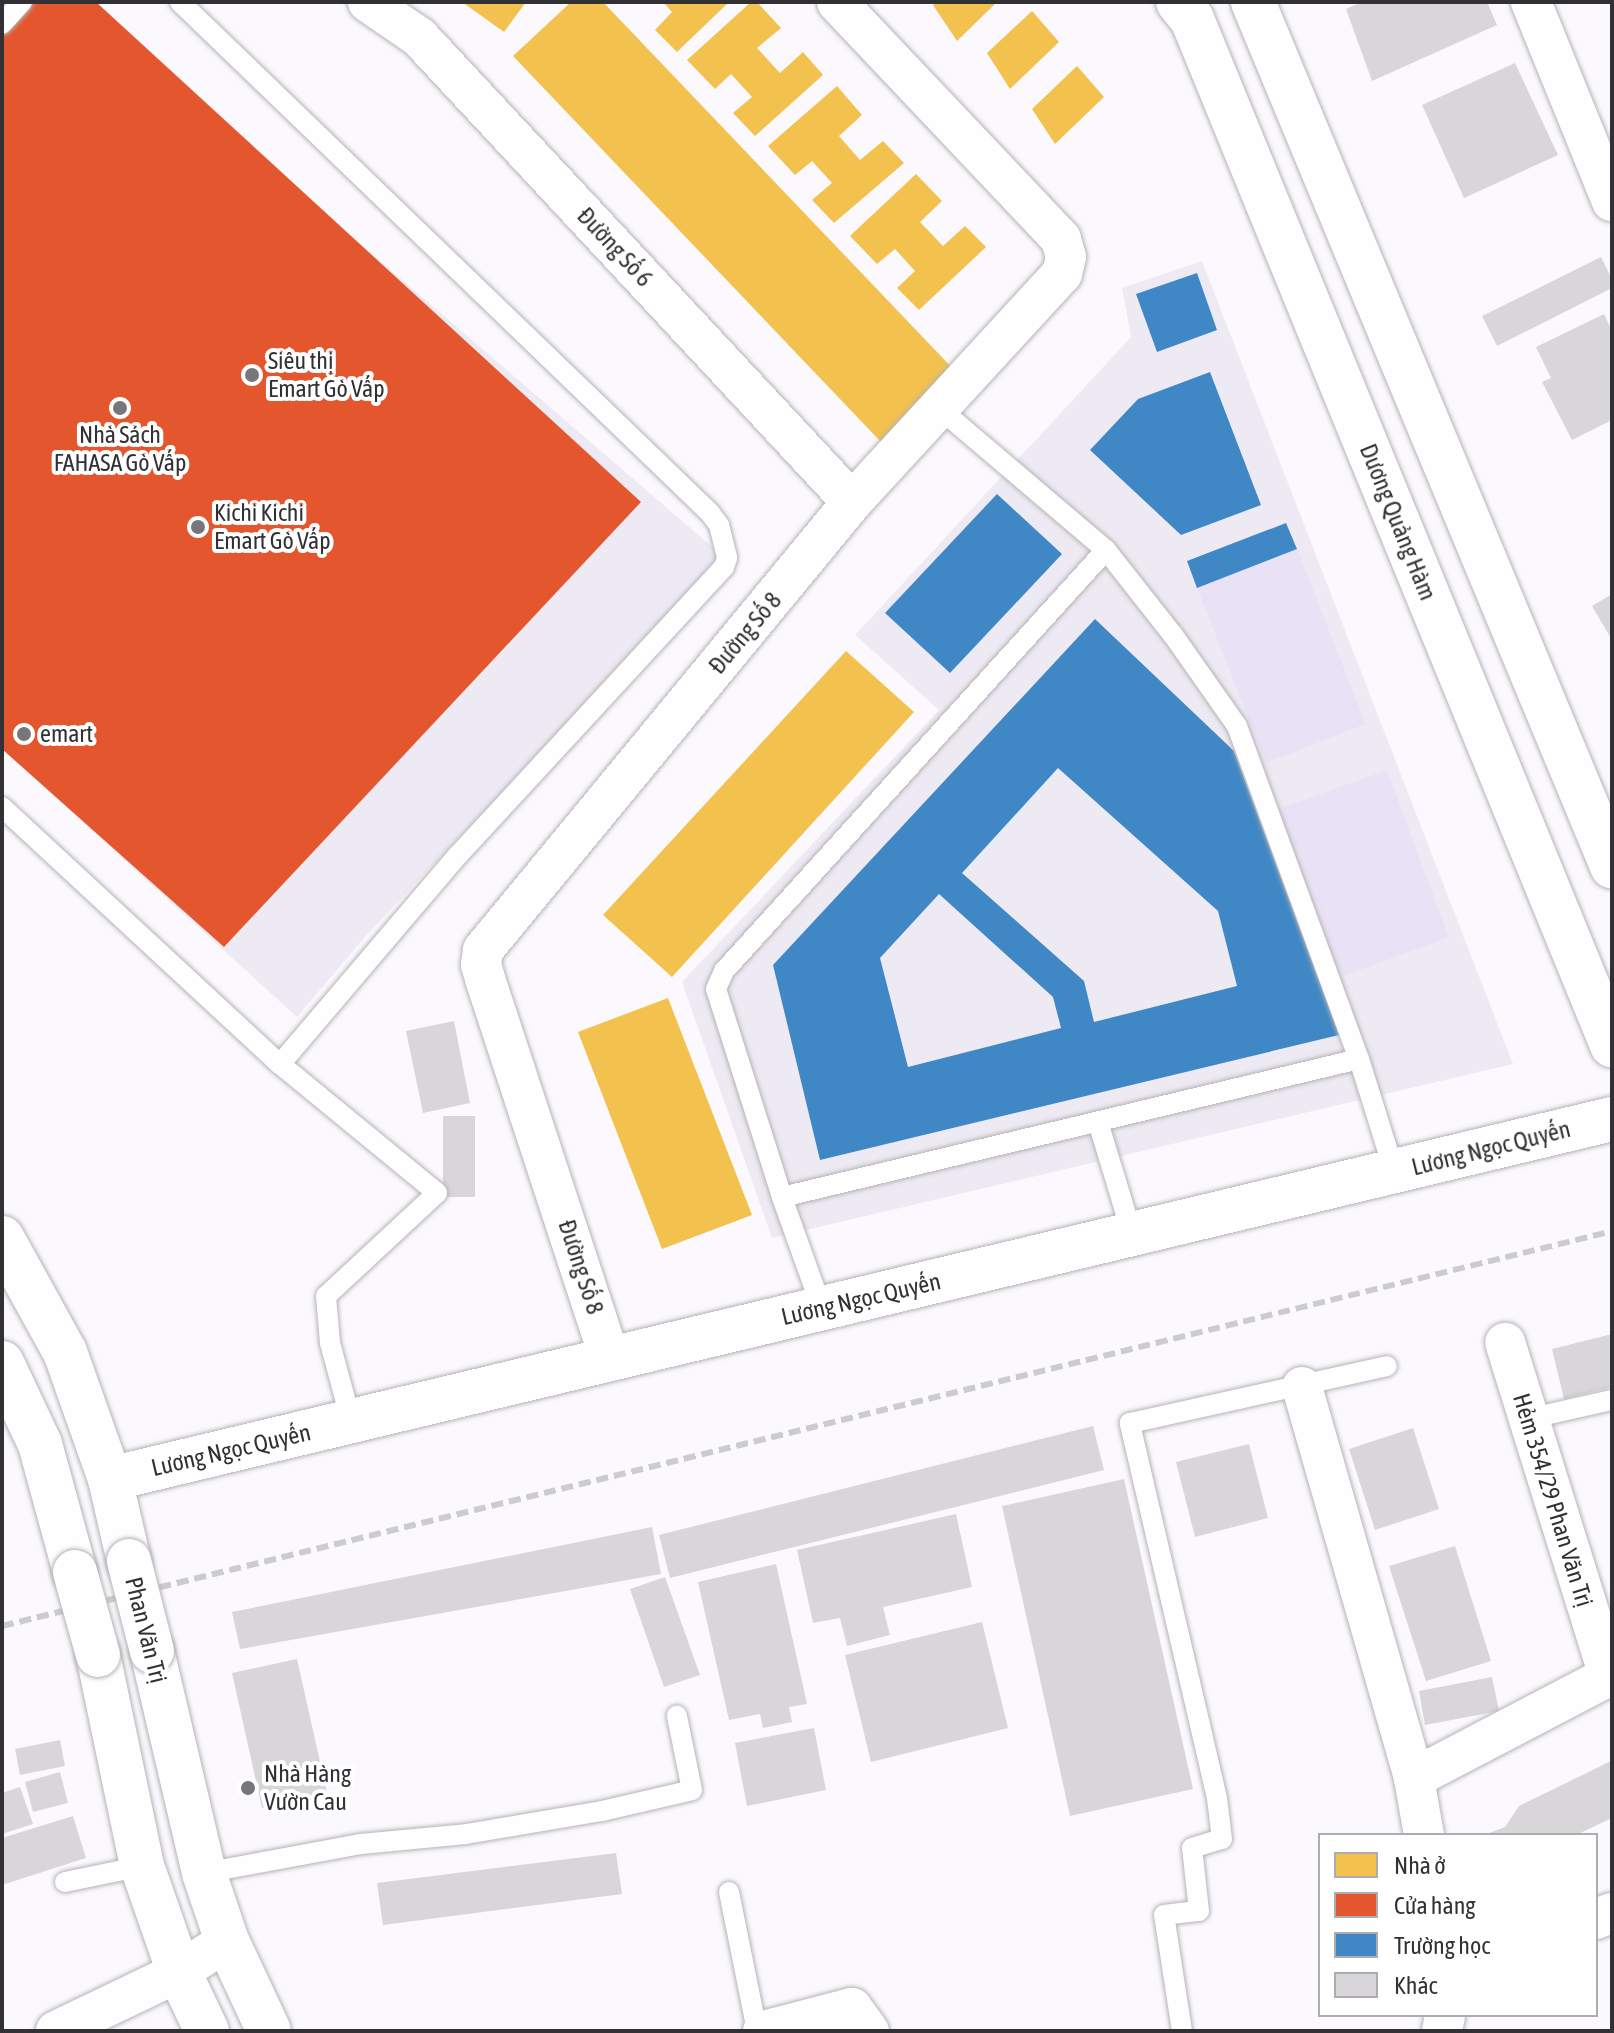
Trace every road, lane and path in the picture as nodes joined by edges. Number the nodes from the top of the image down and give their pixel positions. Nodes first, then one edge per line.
1 (22, 2) edge
2 (180, 2) edge
3 (368, 2) edge
4 (837, 2) edge
5 (1253, 2) edge
6 (1531, 2) edge
7 (1196, 8) edge
8 (2, 24) edge
9 (1612, 201) edge
10 (939, 408) junction
11 (852, 502) junction
12 (1106, 550) junction
13 (2, 807) edge
14 (1612, 866) edge
15 (1612, 1045) edge
16 (1359, 1059) junction
17 (280, 1064) junction
18 (1612, 1119) edge
19 (1098, 1122) junction
20 (1394, 1171) junction
21 (782, 1197) junction
22 (1132, 1234) junction
23 (2, 1238) edge
24 (822, 1309) junction
25 (1505, 1343) dead end
26 (610, 1359) junction
27 (1387, 1366) dead end
28 (4, 1369) edge
29 (1302, 1387) junction
30 (1612, 1400) edge
31 (1527, 1419) junction
32 (351, 1421) junction
33 (110, 1479) junction
34 (1604, 1635) edge
35 (677, 1716) dead end
36 (1414, 1778) junction
37 (1424, 1833) edge
38 (142, 1866) junction
39 (204, 1873) junction
40 (65, 1882) dead end
41 (729, 1892) dead end
42 (227, 1941) junction
43 (179, 1972) junction
44 (56, 2031) edge
45 (207, 2031) edge
46 (269, 2031) edge
47 (760, 2031) edge
48 (869, 2031) edge
49 (1182, 2031) edge

1 - 8 lane
2 - 17 lane
3 - 11 street, Đường Số 6
4 - 10 street, Đường Số 8
5 - 14 street
6 - 9 street
7 - 15 street, Dương Quảng Hàm
10 - 11 street, Đường Số 8
10 - 12 lane
11 - 26 street, Đường Số 8
12 - 16 lane
12 - 21 lane
13 - 17 lane
16 - 19 lane
16 - 20 lane
17 - 32 lane
18 - 20 street, Lương Ngọc Quyến
19 - 21 lane
19 - 22 lane
20 - 22 street, Lương Ngọc Quyến
21 - 24 lane
22 - 24 street, Lương Ngọc Quyến
23 - 33 street, Phan Văn Trị
24 - 26 street, Lương Ngọc Quyến
25 - 31 street, Hẻm 354/29 Phan Văn Trị
26 - 32 street, Lương Ngọc Quyến
27 - 29 lane
28 - 38 street, bridge
29 - 36 street
29 - 49 lane
30 - 31 lane
31 - 34 street, Hẻm 354/29 Phan Văn Trị
32 - 33 street, Lương Ngọc Quyến
33 - 39 street, Phan Văn Trị, bridge
34 - 36 street, Hẻm 354/29 Phan Văn Trị
35 - 39 lane
36 - 37 street
38 - 40 lane
38 - 43 street
39 - 42 street, Phan Văn Trị
41 - 47 lane
42 - 43 street
42 - 46 street, Phan Văn Trị
43 - 44 street
43 - 45 street
47 - 48 street

